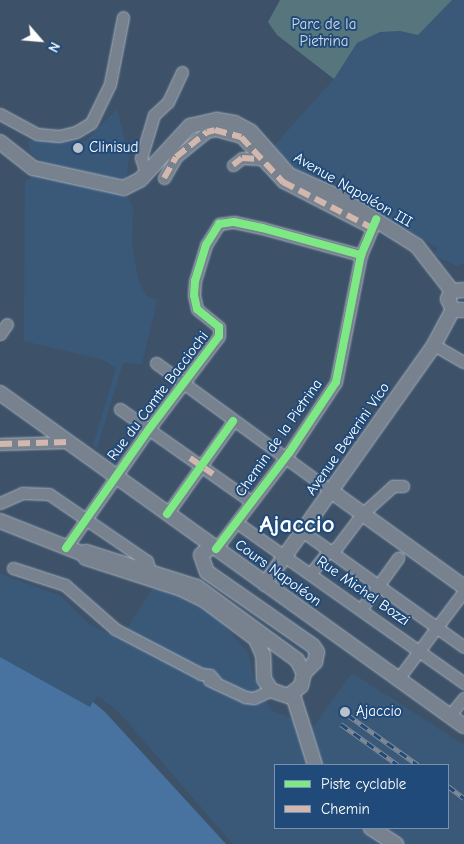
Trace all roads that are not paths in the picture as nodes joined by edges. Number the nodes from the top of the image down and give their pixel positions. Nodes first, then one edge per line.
1 (123, 17) dead end
2 (182, 72) dead end
3 (0, 114) edge
4 (0, 142) edge
5 (259, 159) junction
6 (233, 165) dead end
7 (146, 173) junction
8 (164, 178) dead end
9 (371, 222) junction
10 (361, 255) junction
11 (458, 290) edge
12 (459, 310) edge
13 (7, 324) dead end
14 (0, 334) edge
15 (434, 346) junction
16 (464, 362) edge
17 (156, 363) dead end
18 (182, 384) junction
19 (0, 393) edge
20 (120, 410) dead end
21 (233, 421) junction
22 (148, 429) junction
23 (68, 442) junction
24 (0, 444) edge
25 (284, 459) junction
26 (201, 467) junction
27 (115, 476) junction
28 (403, 486) dead end
29 (331, 491) junction
30 (252, 502) junction
31 (0, 503) edge
32 (167, 514) junction
33 (362, 514) junction
34 (85, 519) junction
35 (0, 522) edge
36 (243, 527) dead end
37 (0, 529) edge
38 (302, 531) junction
39 (61, 546) junction
40 (214, 547) junction
41 (332, 551) junction
42 (83, 554) junction
43 (284, 556) junction
44 (398, 558) dead end
45 (13, 568) dead end
46 (150, 572) junction
47 (311, 573) junction
48 (265, 584) junction
49 (379, 585) junction
50 (464, 589) edge
51 (362, 608) junction
52 (437, 627) junction
53 (464, 647) edge
54 (419, 649) junction
55 (283, 650) junction
56 (264, 661) junction
57 (304, 673) junction
58 (398, 678) junction
59 (464, 683) edge
60 (272, 690) junction
61 (293, 694) junction
62 (464, 698) edge
63 (450, 715) junction
64 (464, 726) edge
65 (315, 764) edge
66 (373, 829) edge
67 (396, 844) edge

1 - 3 street
2 - 7 street
4 - 7 main road, Avenue Napoléon III
5 - 6 street
5 - 8 street
5 - 9 street
7 - 9 main road, Avenue Napoléon III
9 - 10 street, Chemin de la Pietrina
9 - 11 main road, Avenue Napoléon III
10 - 18 street, Rue du Comte Bacciochi
10 - 25 street, Chemin de la Pietrina
11 - 12 main road
12 - 15 main road, Avenue Beverini Vico
13 - 14 street
15 - 16 street
15 - 29 main road, Avenue Beverini Vico
17 - 18 street
18 - 21 street
18 - 22 street, Rue du Comte Bacciochi
19 - 23 main road, Cours Napoléon
20 - 22 street
21 - 25 street
21 - 26 street
22 - 26 street
22 - 27 street, Rue du Comte Bacciochi
23 - 24 street
23 - 27 main road, Cours Napoléon
25 - 29 street
25 - 30 street, Chemin de la Pietrina
26 - 30 street
26 - 32 street
27 - 32 main road, Cours Napoléon
27 - 34 street, Rue du Comte Bacciochi
28 - 33 street
29 - 33 main road
29 - 38 main road, Avenue Beverini Vico
30 - 40 street, Chemin de la Pietrina
31 - 34 street
32 - 40 main road, Cours Napoléon
33 - 41 street
33 - 50 main road
34 - 39 street, Rue du Comte Bacciochi
34 - 46 street
35 - 39 main road
36 - 43 street, Rue Michel Bozzi
37 - 39 main road
38 - 41 street
38 - 43 main road, Avenue Beverini Vico
39 - 42 main road
40 - 48 main road, Cours Napoléon
40 - 57 main road
41 - 47 street
41 - 49 street
42 - 46 main road
42 - 56 main road
43 - 47 street, Rue Michel Bozzi
43 - 48 main road, Avenue Beverini Vico
44 - 49 street
45 - 60 street
46 - 55 main road
47 - 51 street, Rue Michel Bozzi
48 - 58 main road, Cours Napoléon
49 - 51 street
49 - 52 street
50 - 52 street
51 - 54 street, Rue Michel Bozzi
52 - 53 street
52 - 54 street
54 - 58 street
54 - 59 street, Rue Michel Bozzi
55 - 56 main road
55 - 57 main road
56 - 60 main road
57 - 61 main road
58 - 63 main road, Cours Napoléon
60 - 61 main road
61 - 65 main road
62 - 63 street
63 - 64 main road, Cours Napoléon
66 - 67 main road

